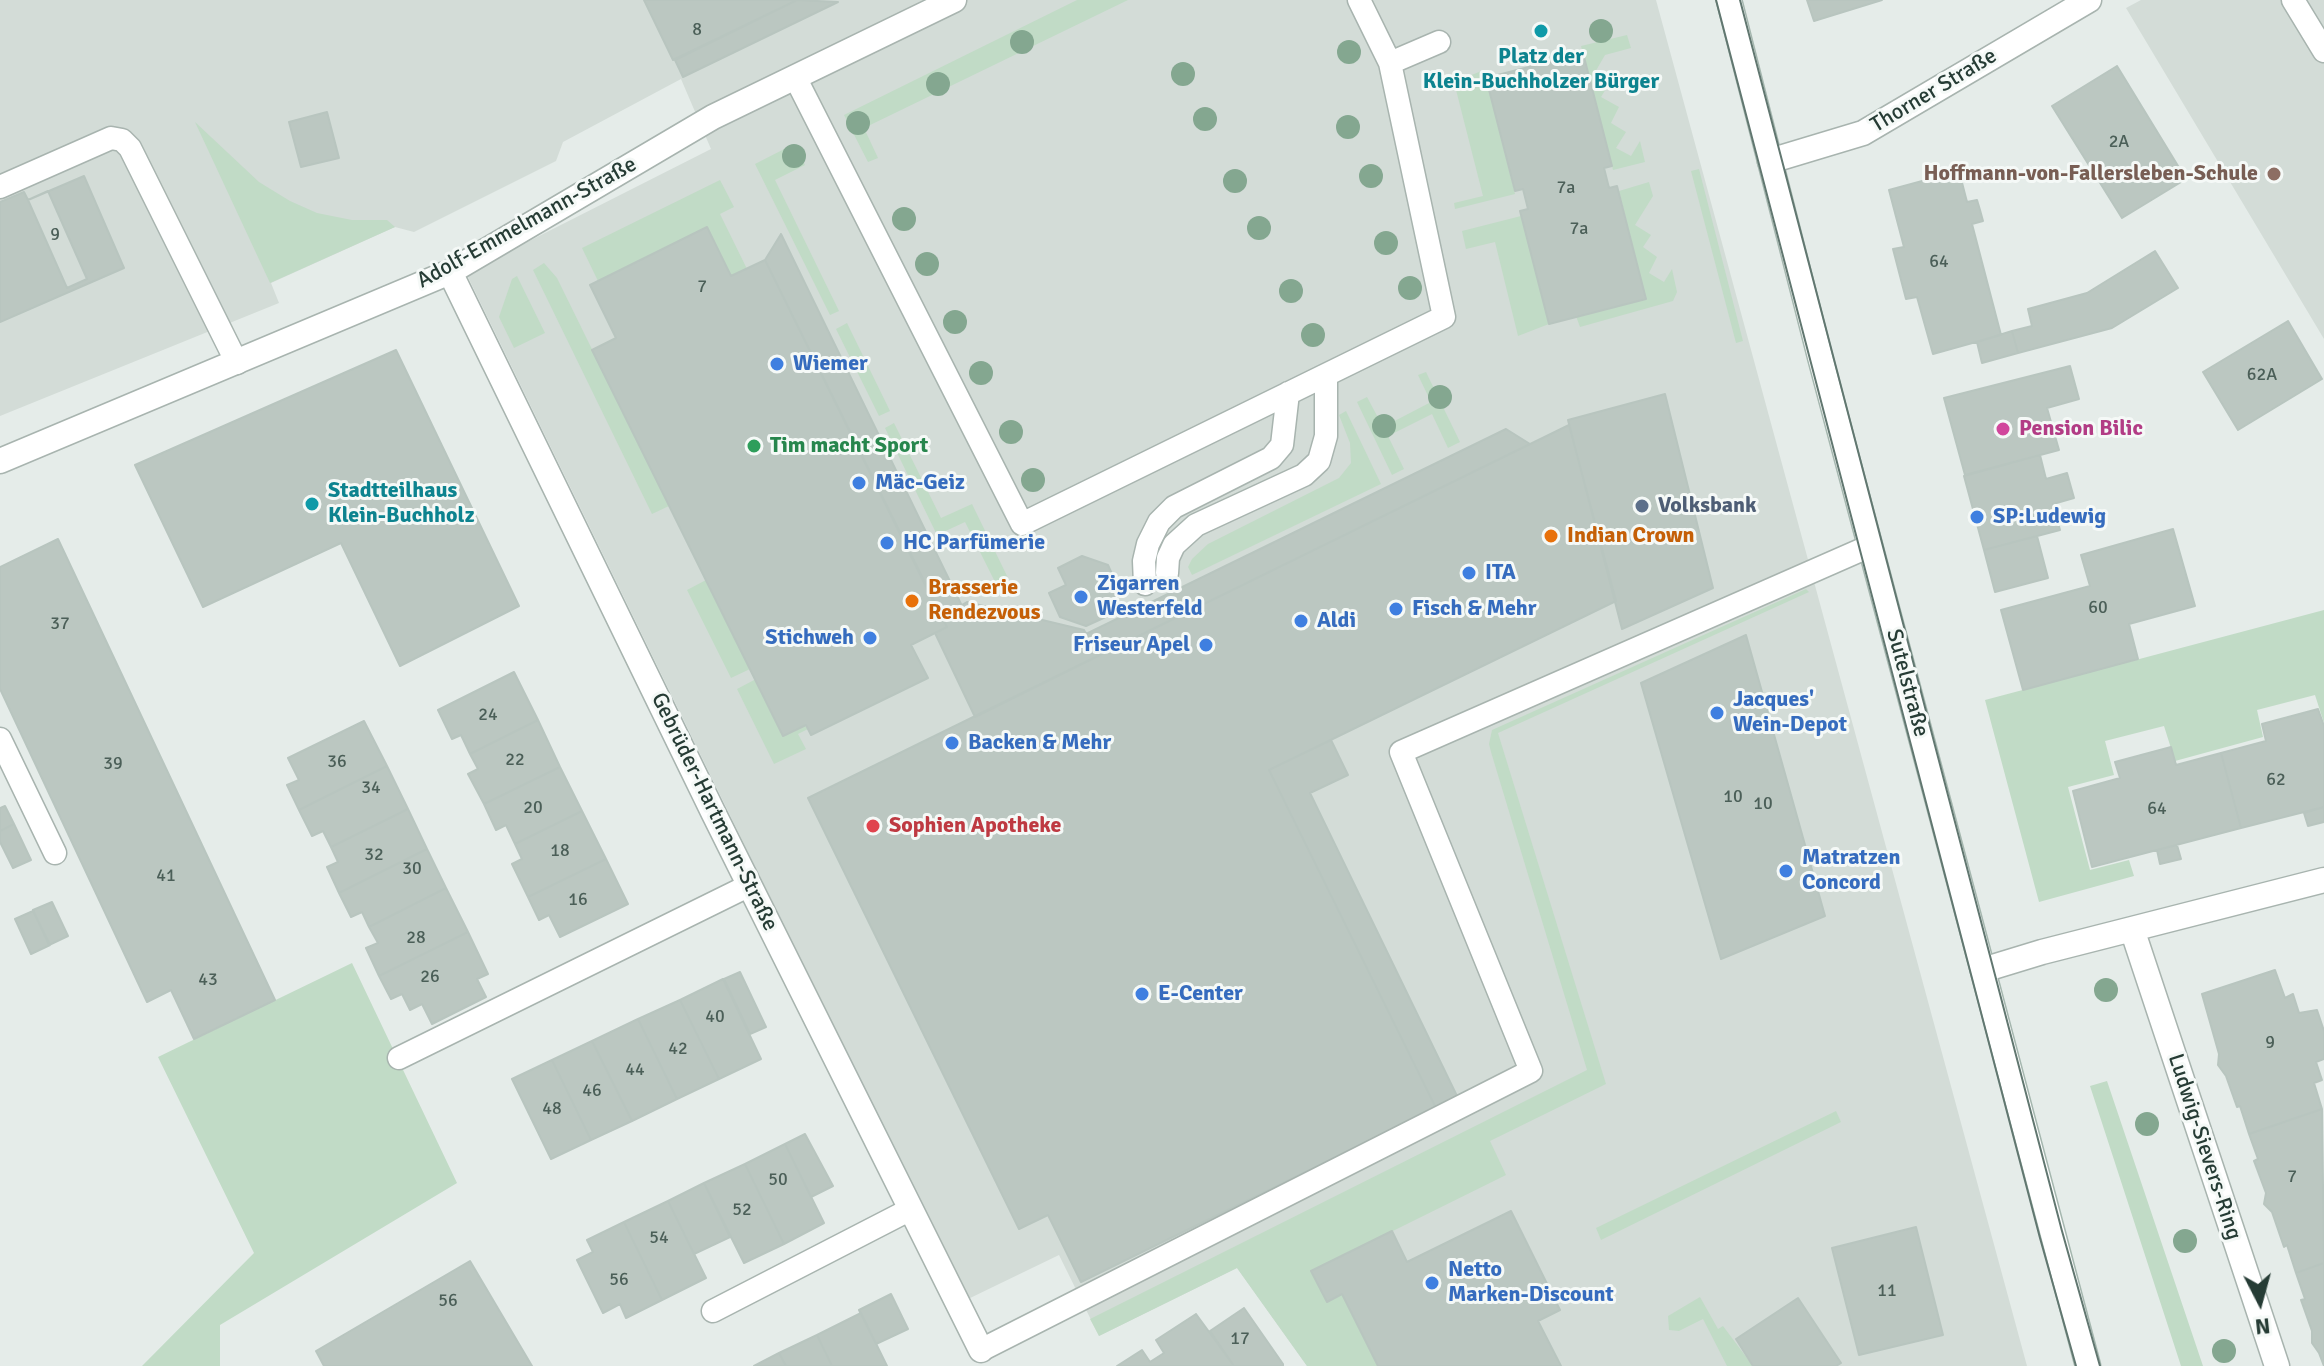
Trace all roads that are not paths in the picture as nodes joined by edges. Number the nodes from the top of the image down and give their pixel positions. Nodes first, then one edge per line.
1 (954, 0) edge
2 (1359, 0) edge
3 (1729, 0) edge
4 (2089, 0) edge
5 (2293, 0) edge
6 (920, 8) edge
7 (1439, 42) dead end
8 (2324, 51) edge
9 (1390, 63) junction
10 (795, 77) junction
11 (1770, 161) junction
12 (0, 187) edge
13 (450, 272) junction
14 (237, 363) junction
15 (1326, 375) junction
16 (1288, 393) junction
17 (0, 461) edge
18 (1870, 546) junction
19 (1167, 573) dead end
20 (1145, 584) dead end
21 (0, 739) edge
22 (55, 853) dead end
23 (2324, 880) edge
24 (750, 885) junction
25 (2132, 929) junction
26 (1983, 970) junction
27 (399, 1058) dead end
28 (911, 1209) junction
29 (713, 1311) dead end
30 (981, 1350) joint
31 (2088, 1366) edge
32 (2277, 1366) edge

1 - 6 street, Adolf-Emmelmann-Straße
2 - 9 lane
3 - 11 street, Sutelstraße
4 - 11 street, Thorner Straße
5 - 8 lane
6 - 10 street, Adolf-Emmelmann-Straße
7 - 9 lane
9 - 15 lane
10 - 13 street, Adolf-Emmelmann-Straße
10 - 16 lane
11 - 18 street, Sutelstraße
12 - 14 lane
13 - 14 street, Adolf-Emmelmann-Straße
13 - 24 street, Gebrüder-Hartmann-Straße
14 - 17 street, Adolf-Emmelmann-Straße
15 - 16 lane
15 - 19 lane
16 - 20 lane
18 - 26 street, Sutelstraße
18 - 30 lane
21 - 22 lane
23 - 25 street
24 - 27 lane
24 - 28 street, Gebrüder-Hartmann-Straße
25 - 26 street
25 - 32 street, Ludwig-Sievers-Ring
26 - 31 street, Sutelstraße
28 - 29 lane
28 - 30 street, Gebrüder-Hartmann-Straße

